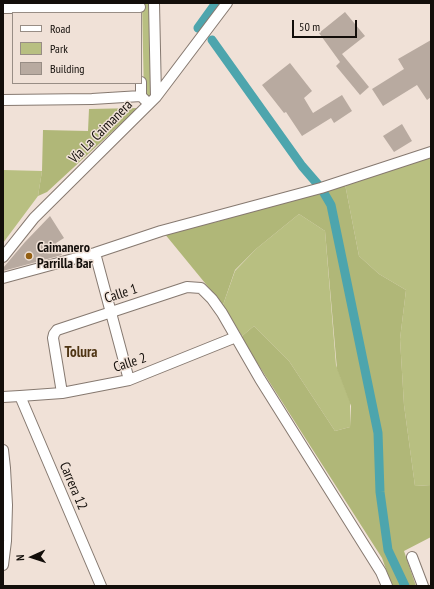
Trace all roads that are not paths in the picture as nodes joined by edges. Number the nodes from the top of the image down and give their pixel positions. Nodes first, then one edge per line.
1 (154, 3) edge
2 (227, 3) edge
3 (3, 8) edge
4 (140, 8) edge
5 (141, 84) edge
6 (141, 96) junction
7 (3, 100) edge
8 (153, 100) junction
9 (431, 152) edge
10 (95, 253) junction
11 (3, 257) edge
12 (3, 278) edge
13 (111, 312) junction
14 (236, 337) junction
15 (129, 380) junction
16 (62, 393) junction
17 (20, 396) junction
18 (3, 397) edge
19 (3, 450) edge
20 (412, 557) dead end
21 (3, 565) edge
22 (101, 586) edge
23 (387, 586) edge
24 (423, 586) edge

1 - 8 street
2 - 8 street, Vía La Caimanera
3 - 4 street
5 - 6 street
6 - 7 street
6 - 8 street
8 - 11 street, Vía La Caimanera
9 - 10 street
10 - 12 street
10 - 13 street
13 - 14 street, Calle 1
13 - 15 street
13 - 16 street, Calle 1
14 - 15 street, Calle 2
14 - 23 street
15 - 16 street, Calle 2
16 - 17 street, Calle 2
17 - 18 street, Calle 2
17 - 22 street, Carrera 12
19 - 21 street
20 - 24 street

